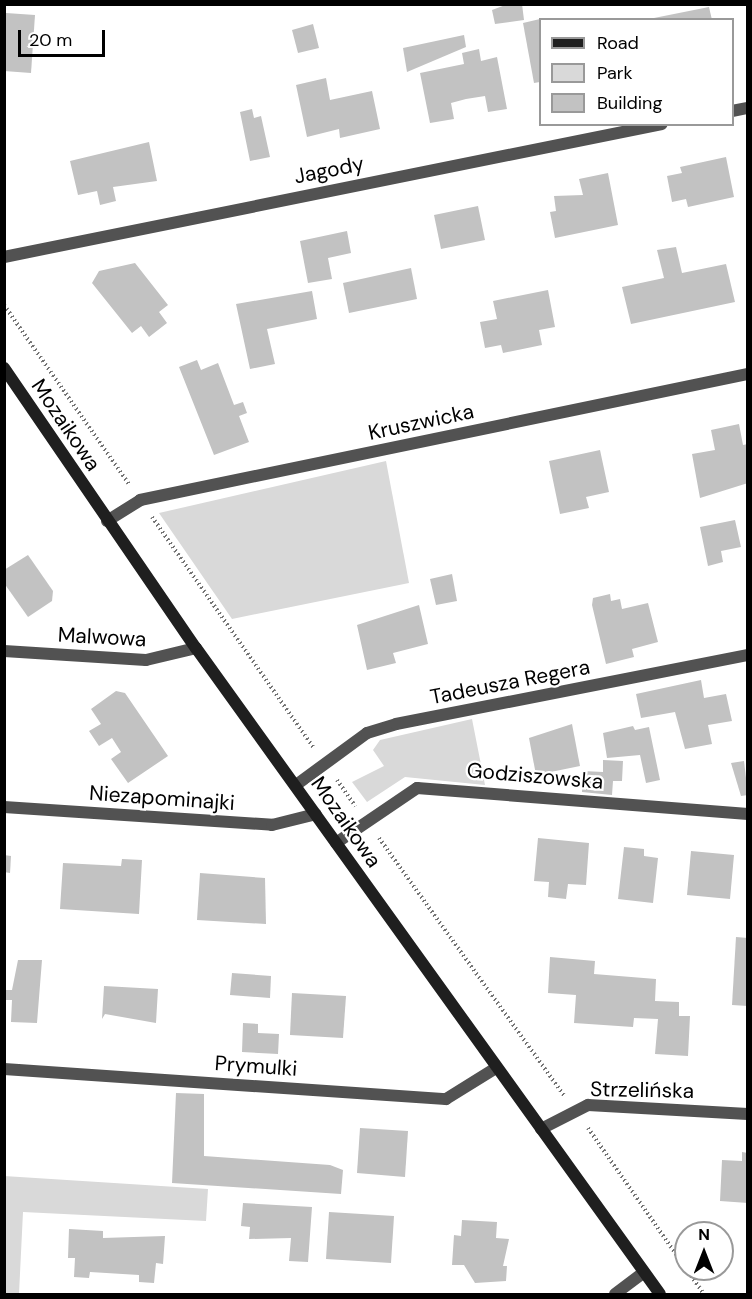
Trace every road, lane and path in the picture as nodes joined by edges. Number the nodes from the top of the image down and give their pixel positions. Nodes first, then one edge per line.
1 (652, 126) edge
2 (4, 257) edge
3 (4, 305) edge
4 (4, 368) edge
5 (747, 374) edge
6 (140, 500) junction
7 (107, 521) junction
8 (196, 648) junction
9 (4, 651) edge
10 (747, 655) edge
11 (325, 764) junction
12 (297, 785) junction
13 (4, 807) edge
14 (316, 814) junction
15 (747, 814) edge
16 (366, 821) junction
17 (336, 843) junction
18 (496, 1068) junction
19 (4, 1069) edge
20 (575, 1110) junction
21 (747, 1114) edge
22 (541, 1128) junction
23 (644, 1272) junction
24 (615, 1294) edge
25 (660, 1294) edge
26 (704, 1294) edge

1 - 2 street, Jagody
3 - 6 path
4 - 7 street, Mozaikowa
5 - 6 street, Kruszwicka
6 - 7 street, Kruszwicka
6 - 11 path
7 - 8 street, Mozaikowa
8 - 9 street, Malwowa
8 - 12 street, Mozaikowa
10 - 11 street, Tadeusza Regera
11 - 12 street, Tadeusza Regera
11 - 16 path
12 - 14 street, Mozaikowa
13 - 14 street, Niezapominajki
14 - 17 street, Mozaikowa
15 - 16 street, Godziszowska
16 - 17 street, Godziszowska
16 - 20 path
17 - 18 street, Mozaikowa
18 - 19 street, Prymulki
18 - 22 street, Mozaikowa
20 - 21 street, Strzelińska
20 - 22 street, Strzelińska
20 - 26 path
22 - 23 street, Mozaikowa
23 - 24 street
23 - 25 street, Mozaikowa

